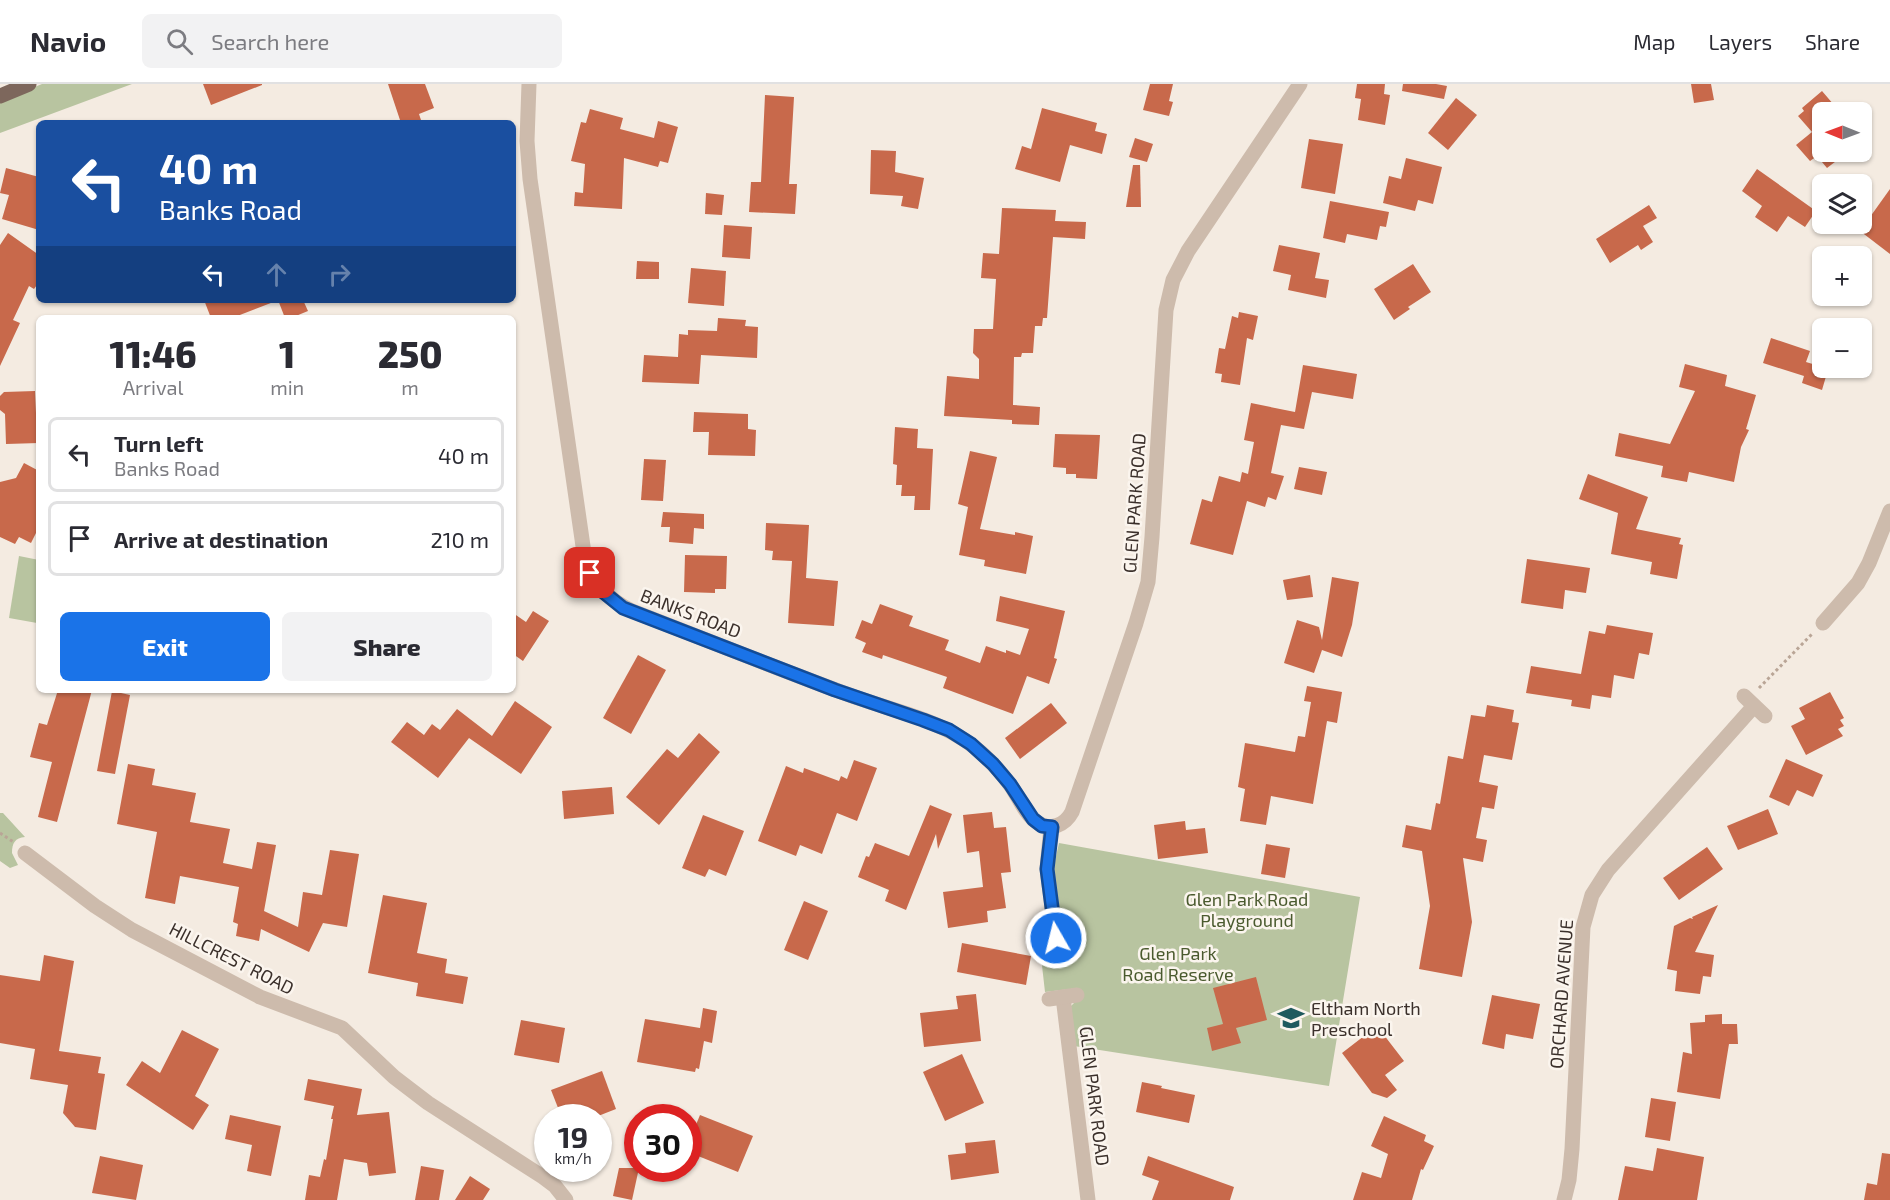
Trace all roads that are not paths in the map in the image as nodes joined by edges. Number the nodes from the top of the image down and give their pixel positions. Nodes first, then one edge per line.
1 (529, 84) edge
2 (1300, 84) edge
3 (24, 85) edge
4 (0, 96) edge
5 (1890, 511) edge
6 (1824, 624) road end
7 (1752, 705) road end
8 (1052, 827) junction
9 (25, 853) dead end
10 (1056, 938) dead end
11 (1063, 997) dead end
12 (566, 1200) edge
13 (1088, 1200) edge
14 (1564, 1200) edge

1 - 8 street, BANKS ROAD
2 - 8 street, GLEN PARK ROAD
3 - 4 main road
5 - 6 street
7 - 14 street, ORCHARD AVENUE
8 - 10 street
9 - 12 street, HILLCREST ROAD
11 - 13 street, GLEN PARK ROAD

